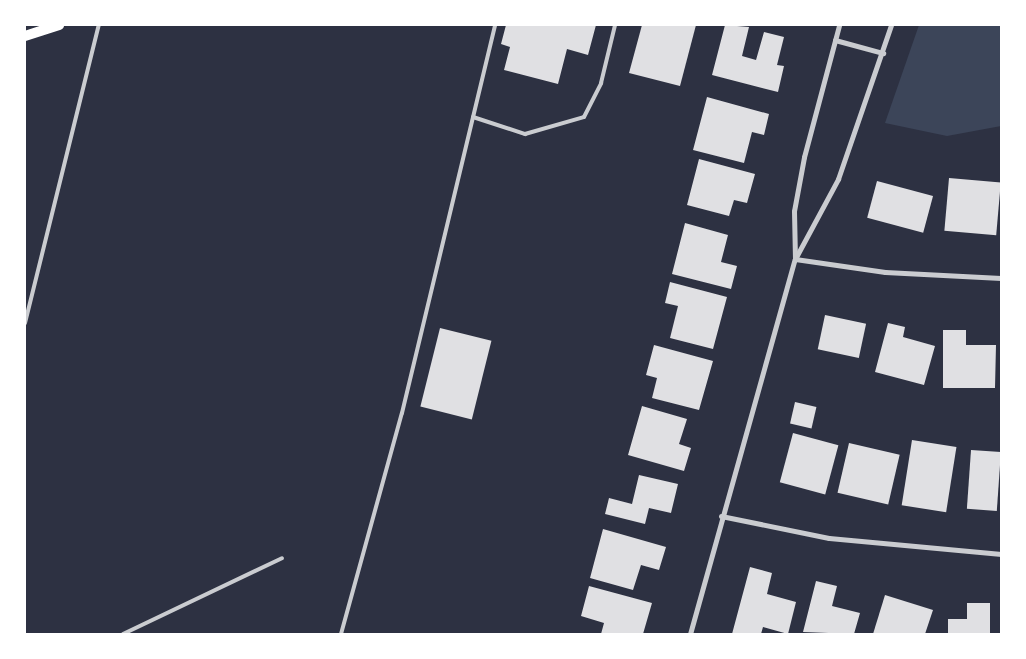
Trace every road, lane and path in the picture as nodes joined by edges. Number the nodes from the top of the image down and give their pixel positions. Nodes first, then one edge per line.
1 (58, 25) edge
2 (99, 25) edge
3 (495, 25) edge
4 (615, 25) edge
5 (839, 25) edge
6 (891, 25) edge
7 (25, 36) edge
8 (835, 40) junction
9 (883, 53) junction
10 (473, 117) junction
11 (795, 259) junction
12 (1001, 278) edge
13 (25, 323) edge
14 (721, 516) junction
15 (1001, 554) edge
16 (282, 558) dead end
17 (123, 634) edge
18 (341, 634) edge
19 (690, 634) edge

1 - 7 main road
2 - 13 lane
3 - 10 lane
4 - 10 lane
5 - 8 street
6 - 9 street
8 - 9 street
8 - 11 street
9 - 11 street
10 - 18 lane
11 - 12 street
11 - 14 street
14 - 15 street
14 - 19 street
16 - 17 lane

